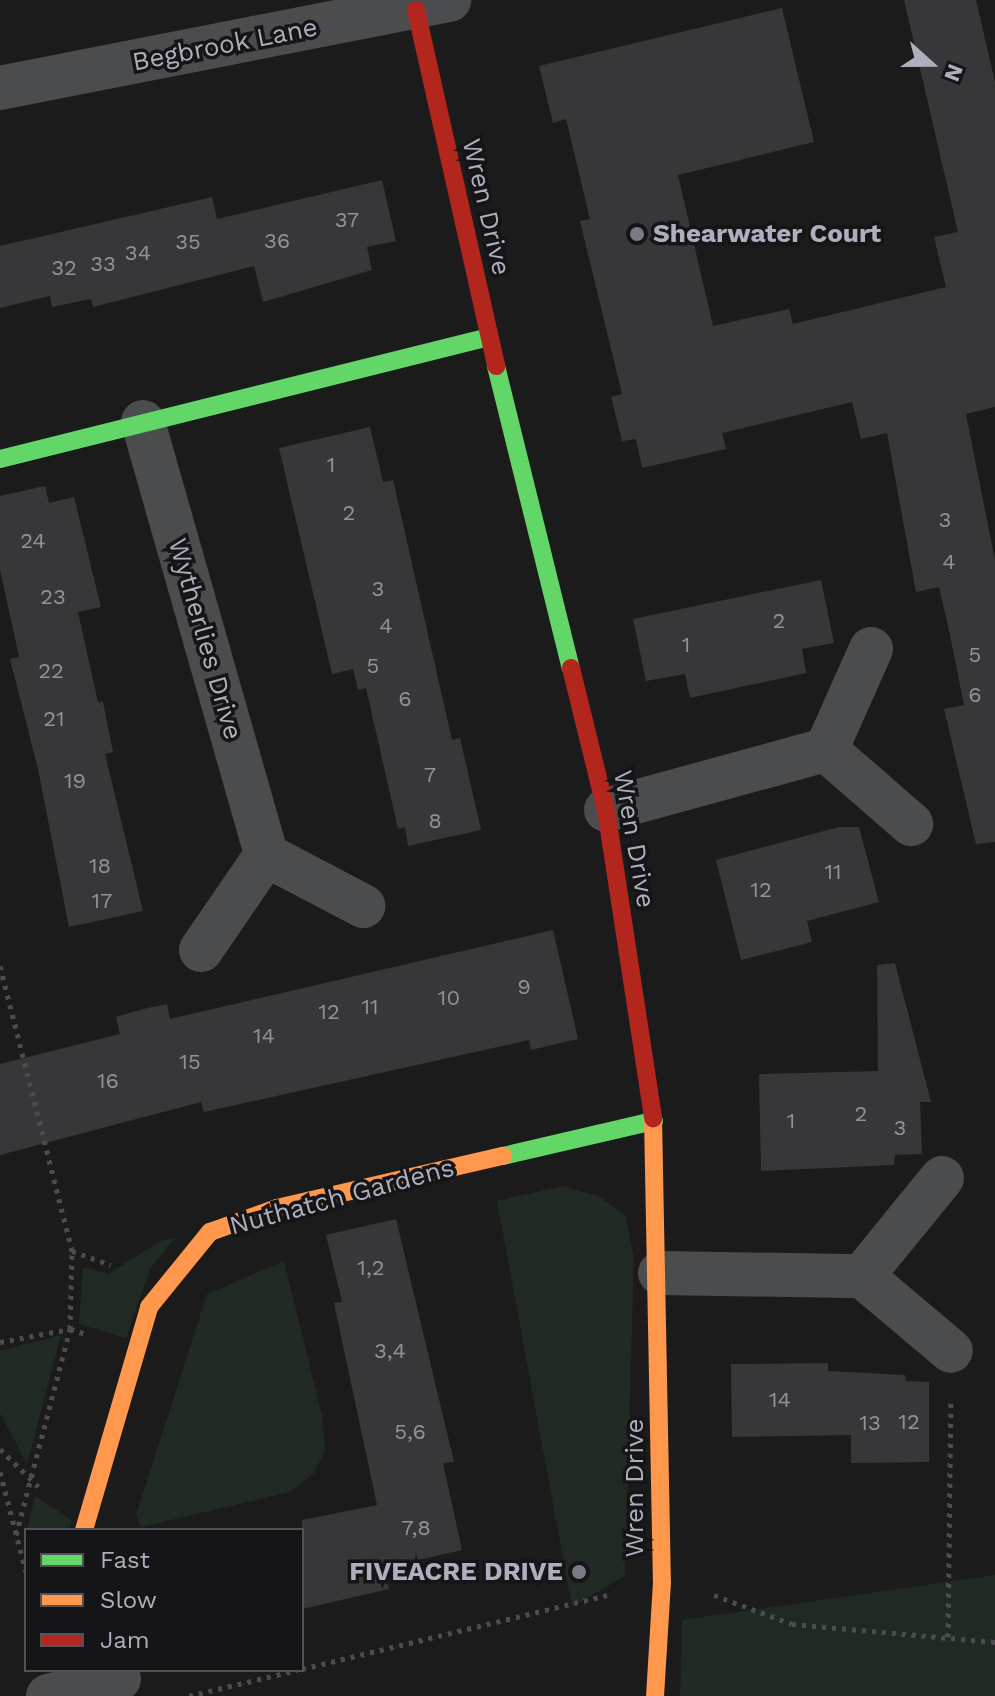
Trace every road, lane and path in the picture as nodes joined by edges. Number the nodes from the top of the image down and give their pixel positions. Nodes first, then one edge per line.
1 (432, 5) edge
2 (0, 88) edge
3 (489, 337) junction
4 (143, 422) junction
5 (0, 459) edge
6 (871, 649) dead end
7 (826, 750) junction
8 (606, 810) junction
9 (911, 824) dead end
10 (266, 855) junction
11 (363, 906) dead end
12 (201, 950) dead end
13 (0, 966) edge
14 (654, 1121) junction
15 (942, 1178) dead end
16 (72, 1251) junction
17 (121, 1258) dead end
18 (660, 1273) junction
19 (862, 1276) junction
20 (70, 1329) junction
21 (0, 1342) edge
22 (135, 1349) junction
23 (951, 1351) joint
24 (0, 1472) edge
25 (85, 1528) edge
26 (16, 1535) junction
27 (24, 1565) edge
28 (662, 1582) junction
29 (948, 1637) junction
30 (995, 1642) edge
31 (304, 1668) edge
32 (44, 1672) edge
33 (288, 1672) edge
34 (119, 1679) dead end
35 (38, 1696) edge
36 (48, 1696) edge
37 (189, 1696) edge
38 (655, 1696) edge

1 - 2 street, Begbrook Lane
1 - 3 street, Wren Drive
3 - 4 street
3 - 8 street, Wren Drive
4 - 5 street
4 - 10 street, Wytherlies Drive
6 - 7 street
7 - 8 street
7 - 9 street
8 - 14 street, Wren Drive
10 - 11 street
10 - 12 street
13 - 16 path
14 - 18 street, Wren Drive
14 - 22 street, Nuthatch Gardens
15 - 19 street
16 - 17 path
16 - 20 path
18 - 19 street
18 - 28 street, Wren Drive
19 - 23 street
20 - 21 path
20 - 22 path
20 - 26 path
22 - 25 street, Nuthatch Gardens
23 - 29 path
24 - 26 path
26 - 27 path
28 - 29 path
28 - 31 path
28 - 38 street, Wren Drive
29 - 30 path
32 - 35 street
33 - 37 path
34 - 36 street

